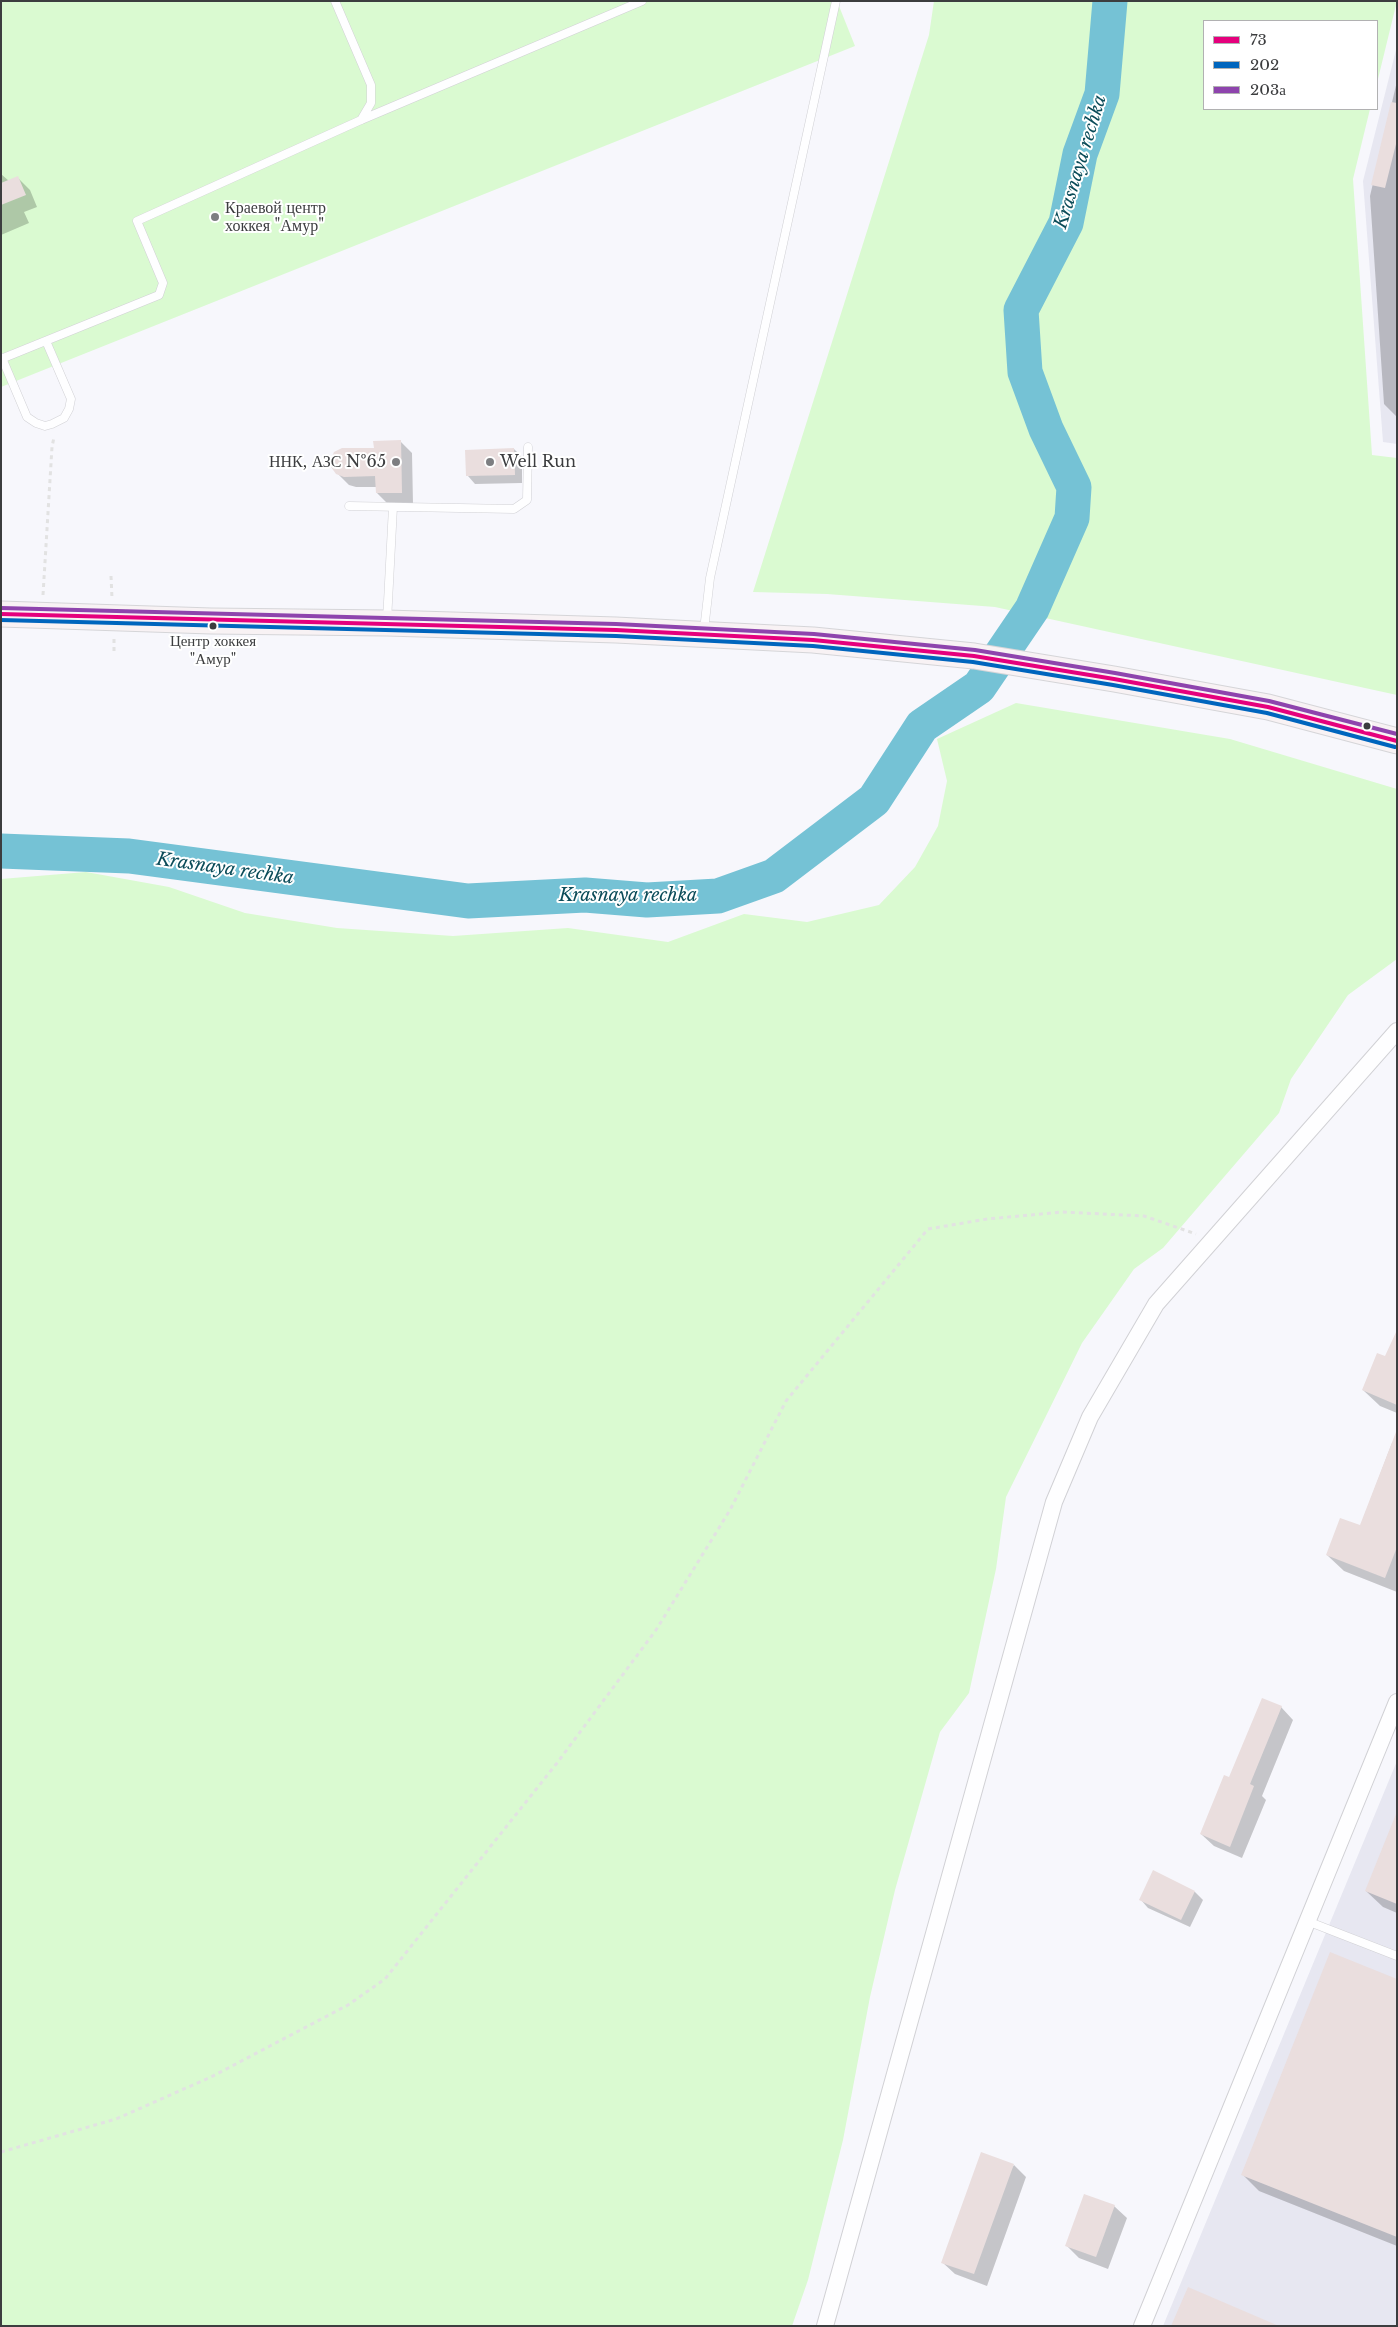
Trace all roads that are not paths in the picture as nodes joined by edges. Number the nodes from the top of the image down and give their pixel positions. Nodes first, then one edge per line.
1 (335, 1) edge
2 (642, 1) edge
3 (836, 1) edge
4 (361, 120) junction
5 (46, 341) junction
6 (2, 359) edge
7 (528, 447) dead end
8 (349, 506) dead end
9 (393, 507) junction
10 (1, 614) edge
11 (387, 623) junction
12 (704, 635) junction
13 (1397, 740) edge
14 (1397, 1031) edge
15 (1397, 1702) edge
16 (1307, 1921) junction
17 (1397, 1956) edge
18 (825, 2326) edge
19 (1142, 2326) edge

1 - 4 lane
2 - 4 lane
3 - 12 lane
4 - 5 lane
5 - 6 lane
5 - 6 lane
7 - 9 lane
8 - 9 lane
9 - 11 lane
10 - 11 main road
11 - 12 main road
12 - 13 main road
14 - 18 street
15 - 16 street
16 - 17 lane
16 - 19 street

